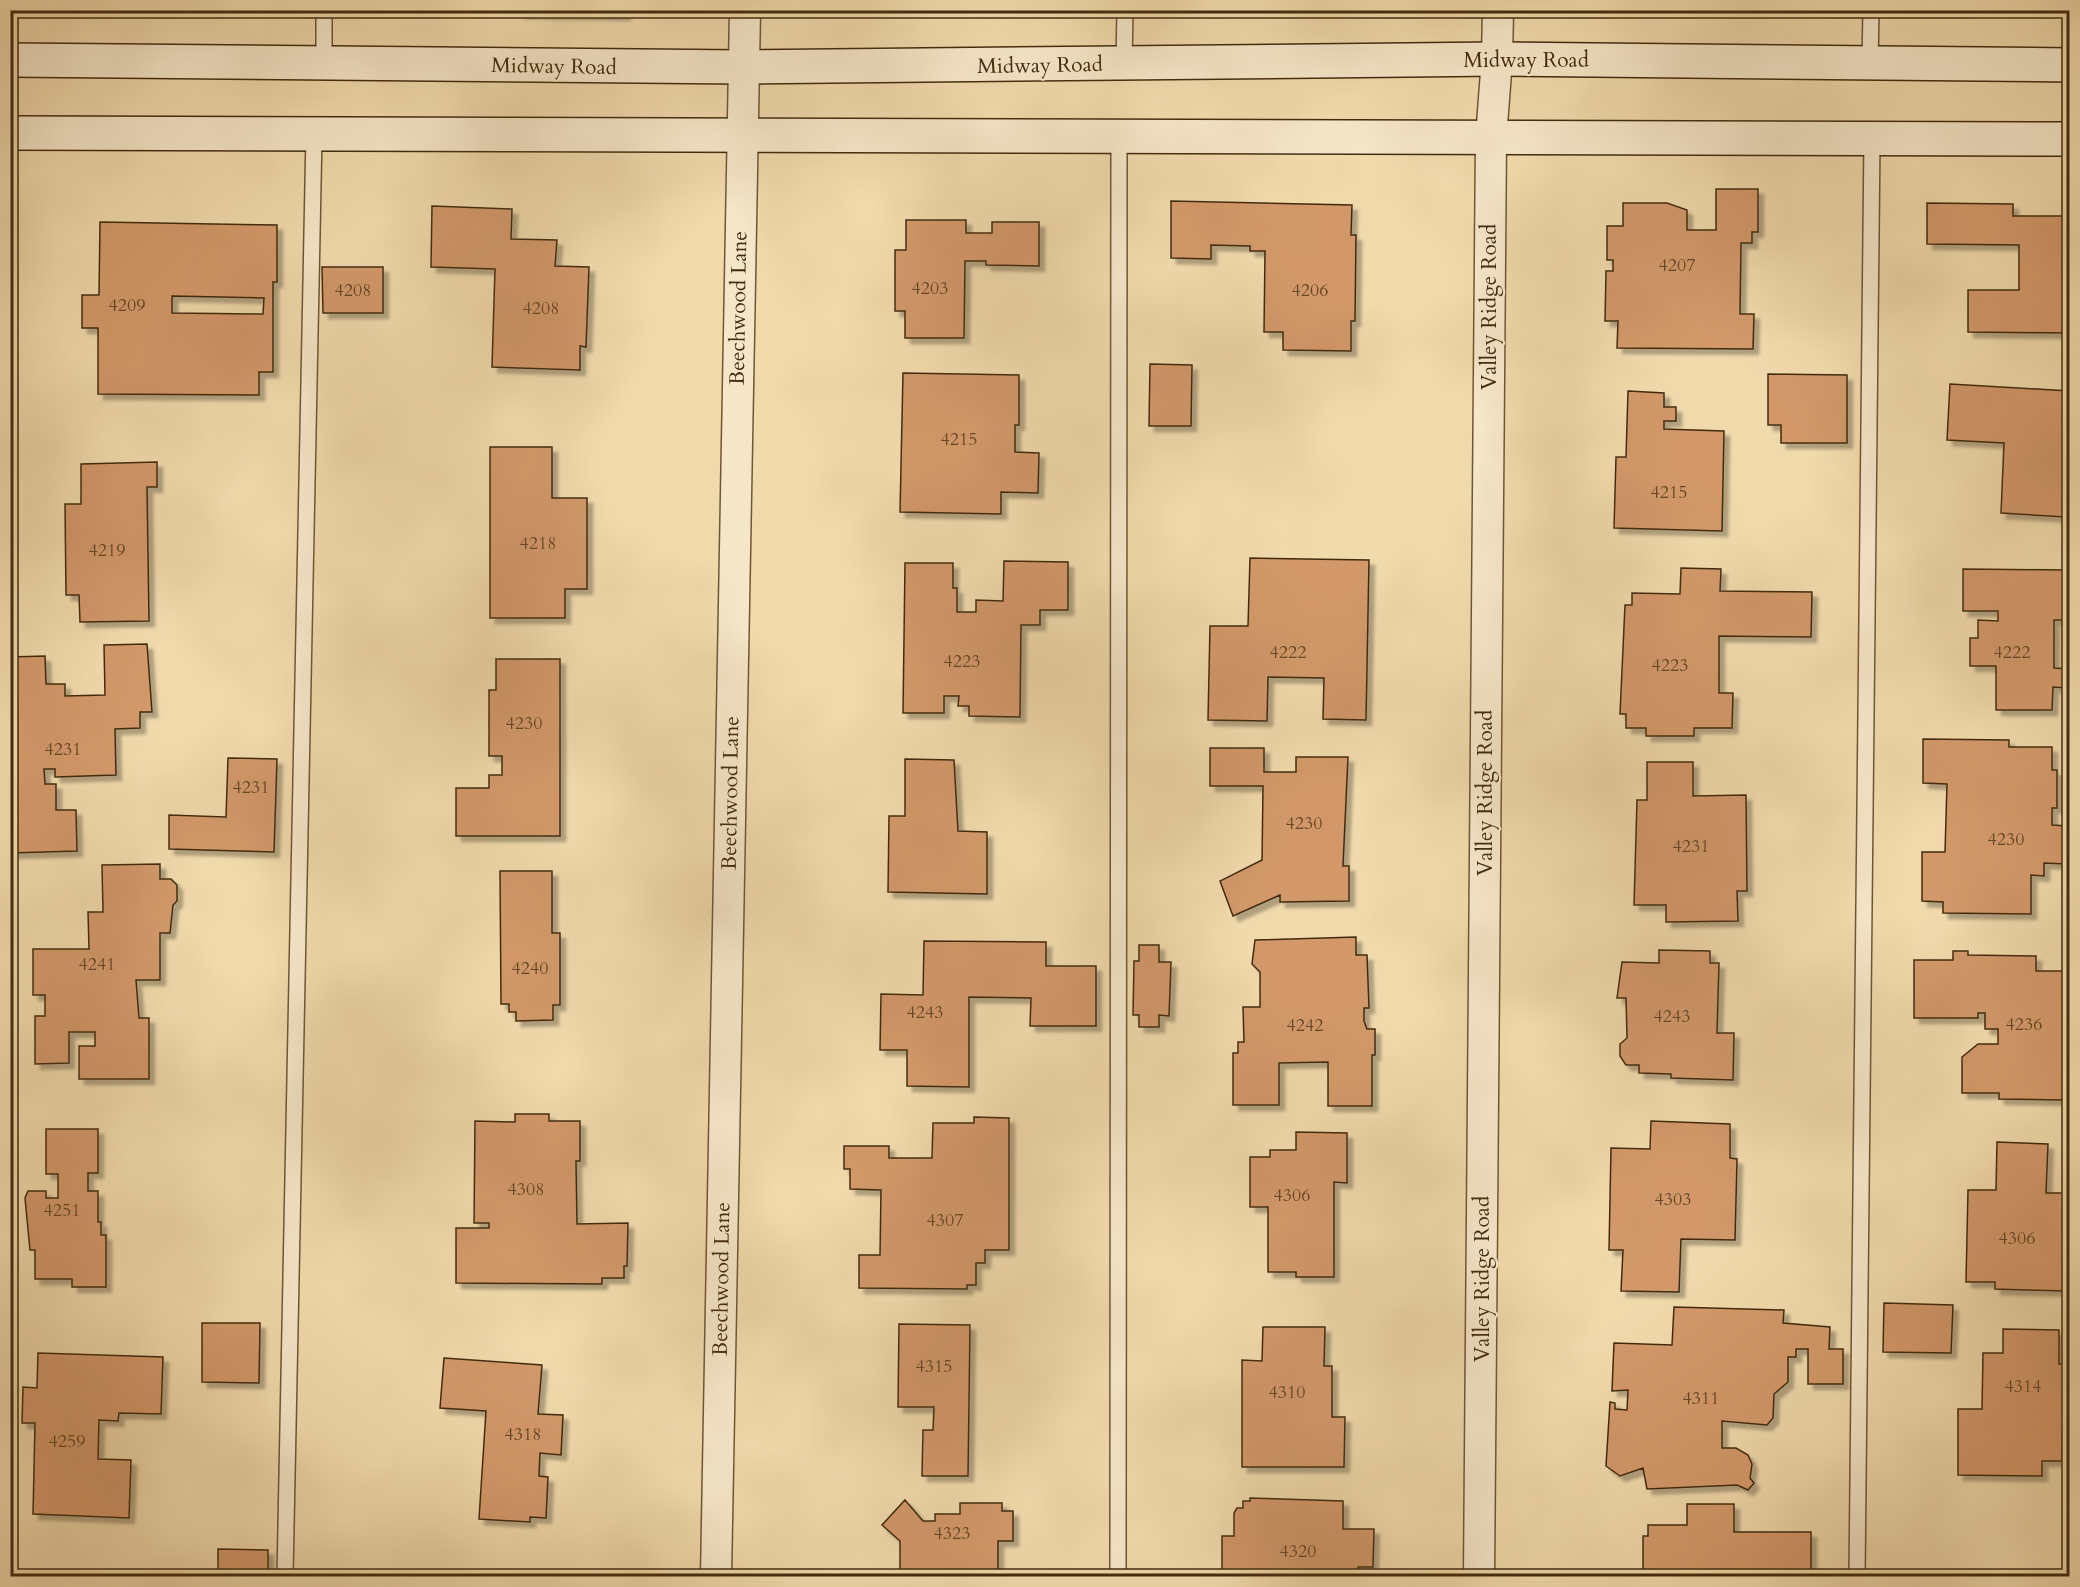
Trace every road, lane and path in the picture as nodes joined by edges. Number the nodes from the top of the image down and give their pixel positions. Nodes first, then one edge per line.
1 (324, 10) edge
2 (745, 10) edge
3 (1125, 10) edge
4 (1498, 10) edge
5 (1871, 10) edge
6 (1497, 59) junction
7 (10, 60) edge
8 (324, 64) junction
9 (1124, 64) junction
10 (1870, 64) junction
11 (2070, 65) edge
12 (743, 67) junction
13 (10, 133) edge
14 (314, 134) junction
15 (741, 136) junction
16 (1119, 137) junction
17 (1491, 138) junction
18 (1872, 139) junction
19 (2070, 139) edge
20 (285, 1576) edge
21 (716, 1576) edge
22 (1118, 1576) edge
23 (1479, 1576) edge
24 (1857, 1576) edge

1 - 8 lane
2 - 12 street, Beechwood Lane
3 - 9 lane
4 - 6 street, Valley Ridge Road
5 - 10 lane
6 - 9 main road, Midway Road
6 - 10 main road, Midway Road
6 - 17 street, Valley Ridge Road
7 - 8 main road, Midway Road
8 - 12 main road, Midway Road
9 - 12 main road, Midway Road
10 - 11 main road, Midway Road
12 - 15 street, Beechwood Lane
13 - 14 main road
14 - 15 main road
14 - 20 lane
15 - 16 main road
15 - 21 street, Beechwood Lane
16 - 17 main road
16 - 22 lane
17 - 18 main road
17 - 23 street, Valley Ridge Road
18 - 19 main road
18 - 24 lane

